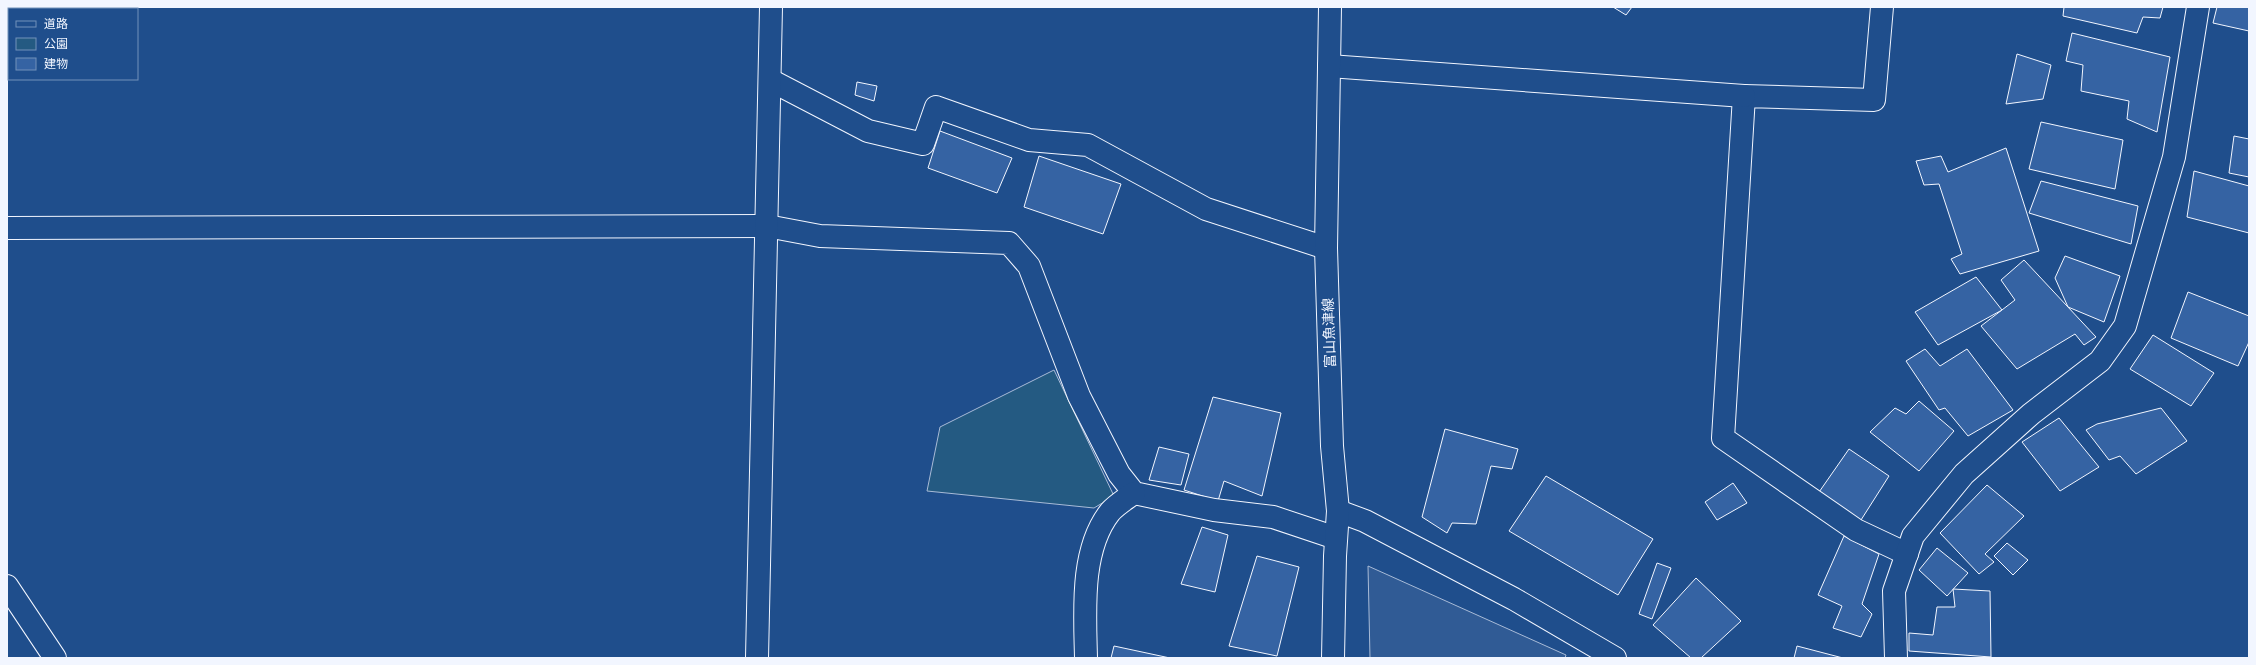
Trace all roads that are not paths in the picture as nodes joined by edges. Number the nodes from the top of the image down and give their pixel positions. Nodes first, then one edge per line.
1 (771, 7) edge
2 (1330, 7) edge
3 (1882, 7) edge
4 (2198, 7) edge
5 (1329, 66) junction
6 (770, 80) junction
7 (1744, 96) junction
8 (767, 226) junction
9 (7, 228) edge
10 (1326, 248) junction
11 (1134, 493) junction
12 (1338, 511) junction
13 (1336, 538) junction
14 (1907, 554) junction
15 (7, 586) edge
16 (55, 658) edge
17 (757, 658) edge
18 (1086, 658) edge
19 (1333, 658) edge
20 (1616, 658) edge
21 (1896, 658) edge

1 - 6 street
2 - 5 street, 富山魚津線
3 - 7 street
4 - 14 street
5 - 7 street
5 - 10 street, 富山魚津線
6 - 8 street
6 - 10 street
7 - 14 street
8 - 9 street
8 - 11 street
8 - 17 street
10 - 12 street, 富山魚津線
11 - 13 street
11 - 18 street
12 - 13 street, 富山魚津線
12 - 20 street
13 - 19 street, 富山魚津線
14 - 21 street
15 - 16 street

